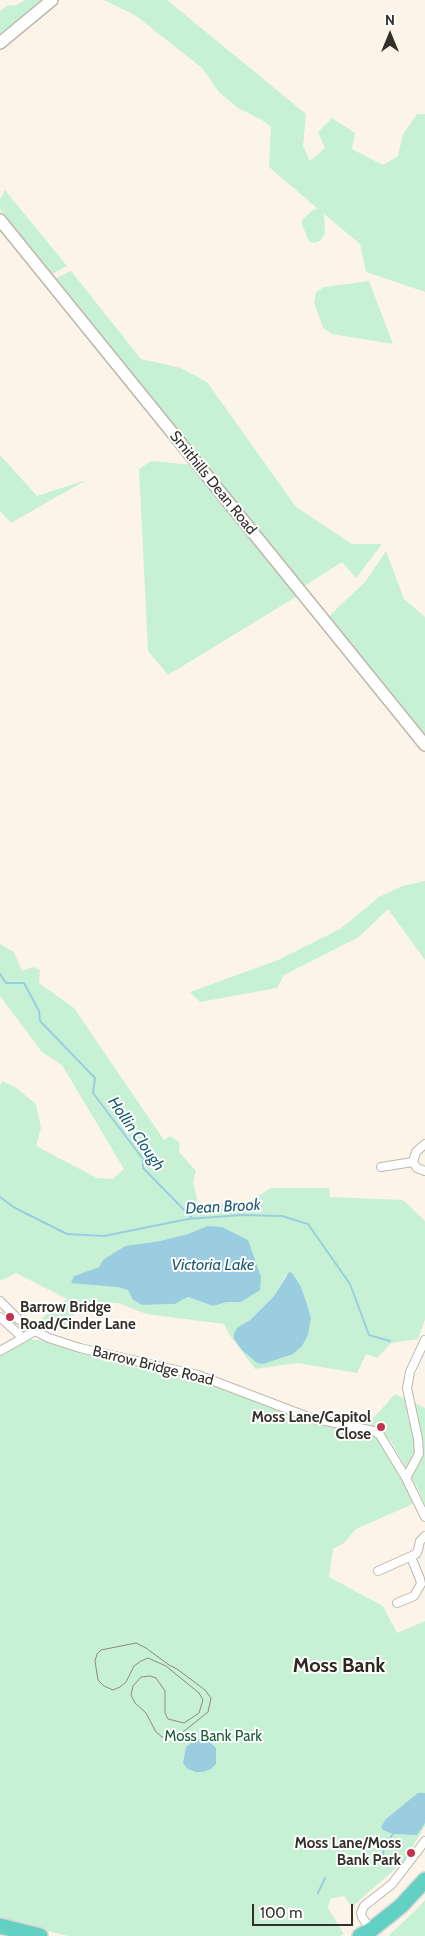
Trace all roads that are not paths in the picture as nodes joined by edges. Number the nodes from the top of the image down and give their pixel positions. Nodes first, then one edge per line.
1 (52, 0) edge
2 (0, 43) edge
3 (0, 220) edge
4 (425, 745) edge
5 (425, 1144) edge
6 (413, 1162) junction
7 (381, 1166) dead end
8 (425, 1171) edge
9 (0, 1301) edge
10 (0, 1317) edge
11 (35, 1331) junction
12 (23, 1338) junction
13 (425, 1340) edge
14 (0, 1351) edge
15 (406, 1478) junction
16 (425, 1518) edge
17 (425, 1536) edge
18 (411, 1557) junction
19 (378, 1571) dead end
20 (397, 1603) dead end
21 (425, 1841) edge
22 (425, 1880) edge
23 (425, 1891) edge
24 (0, 1926) edge
25 (0, 1935) edge
26 (371, 1935) edge
27 (4, 1936) edge
28 (40, 1936) edge

1 - 2 street
3 - 4 street, Smithills Dean Road
5 - 6 street
6 - 7 street
6 - 8 street
9 - 11 street, Barrow Bridge Road
10 - 12 street
11 - 12 street
11 - 15 street, Barrow Bridge Road
12 - 14 street
13 - 15 street
15 - 16 street, Barrow Bridge Road
17 - 18 street
18 - 19 street
18 - 20 street
21 - 26 street
22 - 26 highway
23 - 26 highway
24 - 28 highway
25 - 27 highway

